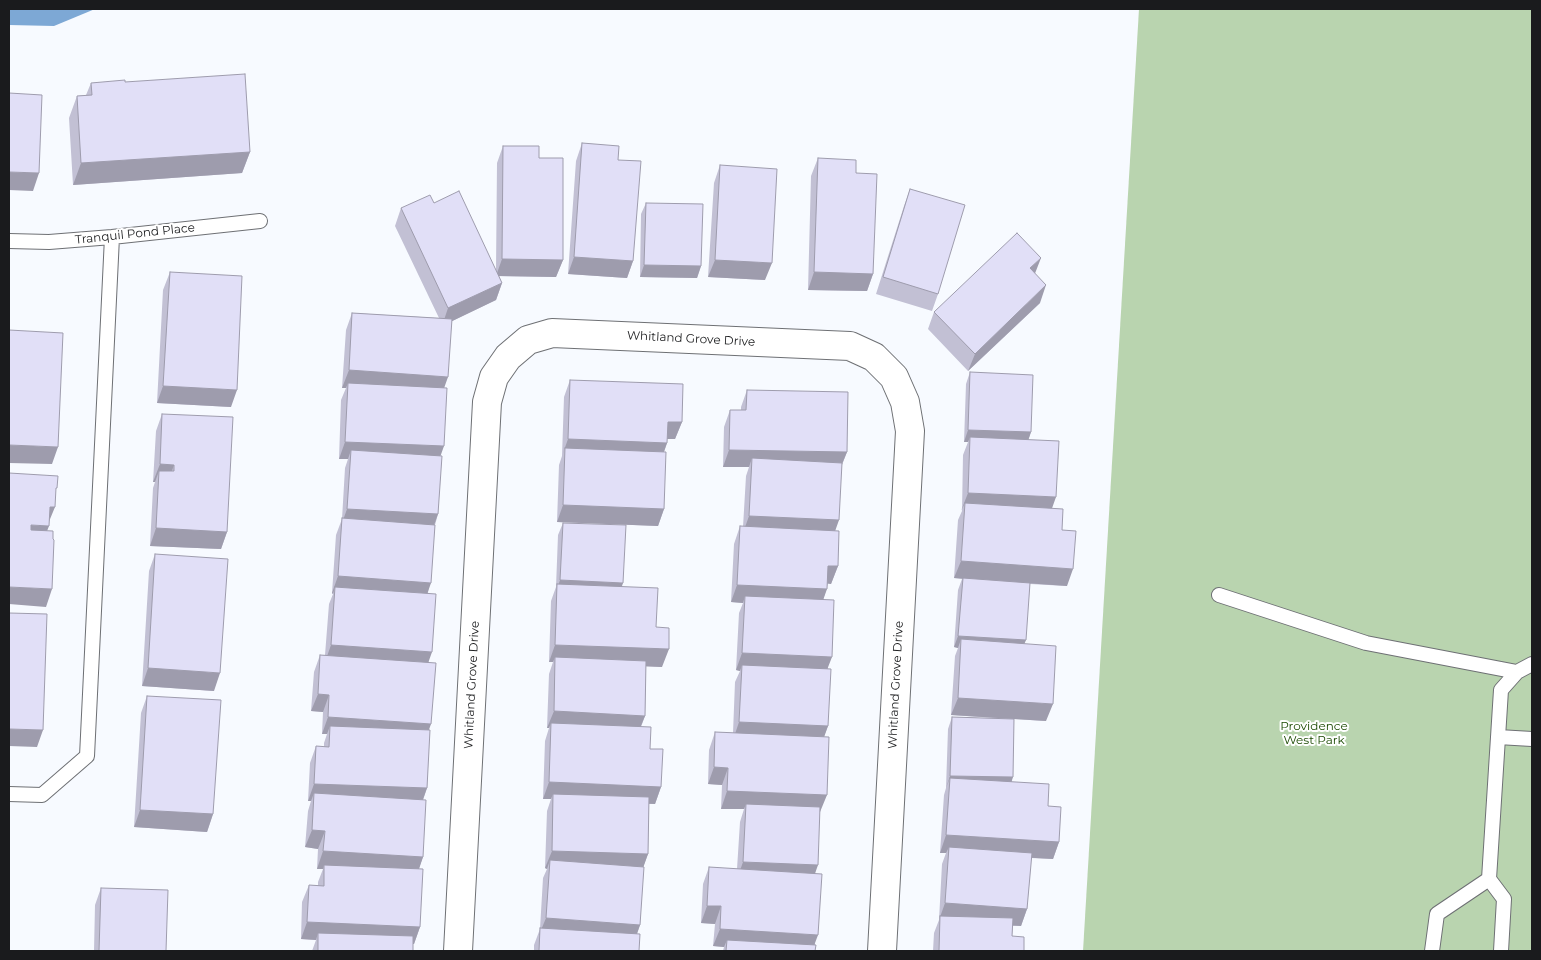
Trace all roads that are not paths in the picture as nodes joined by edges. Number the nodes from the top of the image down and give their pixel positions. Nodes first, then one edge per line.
1 (260, 221) dead end
2 (112, 237) junction
3 (9, 241) edge
4 (1219, 595) dead end
5 (1532, 664) edge
6 (1517, 672) junction
7 (1498, 737) junction
8 (1532, 739) edge
9 (9, 794) edge
10 (1489, 879) junction
11 (458, 951) edge
12 (882, 951) edge
13 (1432, 951) edge
14 (1502, 951) edge

1 - 2 lane, Tranquil Pond Place
2 - 3 lane, Tranquil Pond Place
2 - 9 lane
4 - 6 lane
5 - 6 lane
6 - 7 lane
7 - 8 lane
7 - 10 lane
10 - 13 lane
10 - 14 lane
11 - 12 street, Whitland Grove Drive

